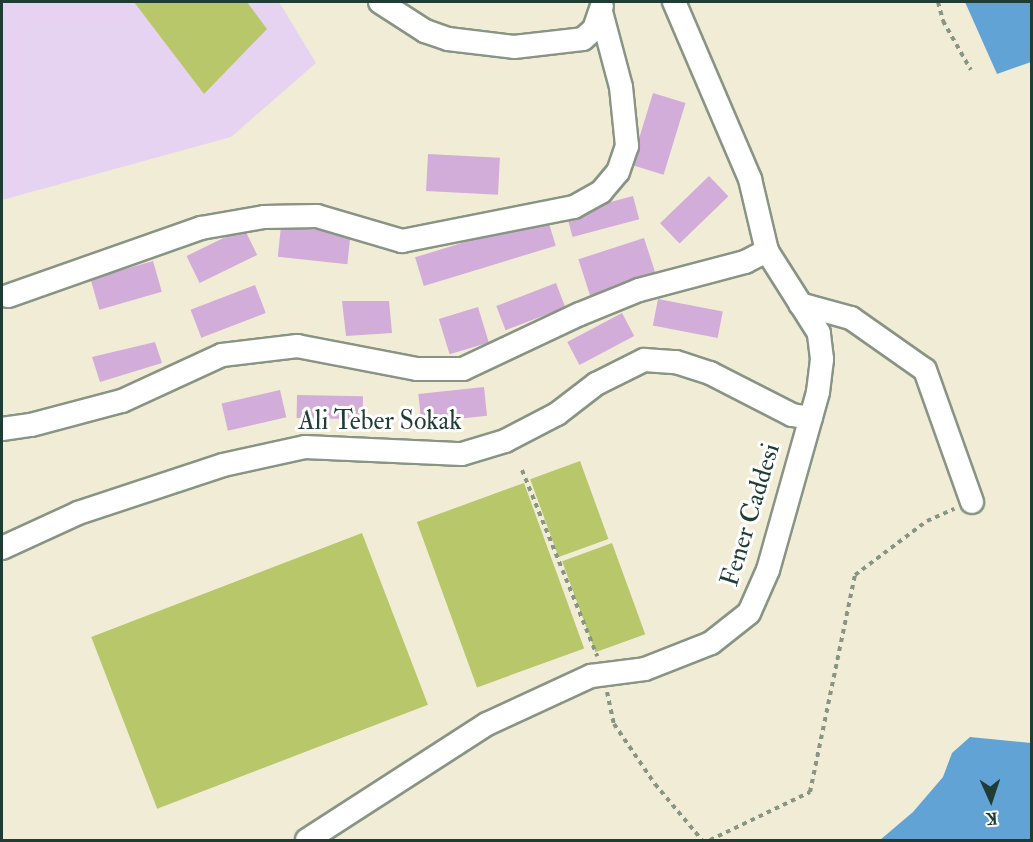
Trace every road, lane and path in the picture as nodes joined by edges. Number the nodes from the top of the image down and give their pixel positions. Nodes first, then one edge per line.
1 (380, 2) edge
2 (674, 2) edge
3 (938, 2) edge
4 (601, 7) edge
5 (970, 70) dead end
6 (767, 252) junction
7 (8, 296) dead end
8 (800, 304) junction
9 (811, 418) junction
10 (2, 429) edge
11 (972, 502) joint
12 (2, 548) edge
13 (307, 840) edge
14 (710, 840) edge

1 - 4 street
2 - 6 street, Fener Caddesi
3 - 5 path
4 - 7 street
6 - 8 street, Fener Caddesi
6 - 10 street
8 - 9 street, Fener Caddesi
8 - 11 street
9 - 12 street, Ali Teber Sokak
9 - 13 street, Fener Caddesi
11 - 14 path

